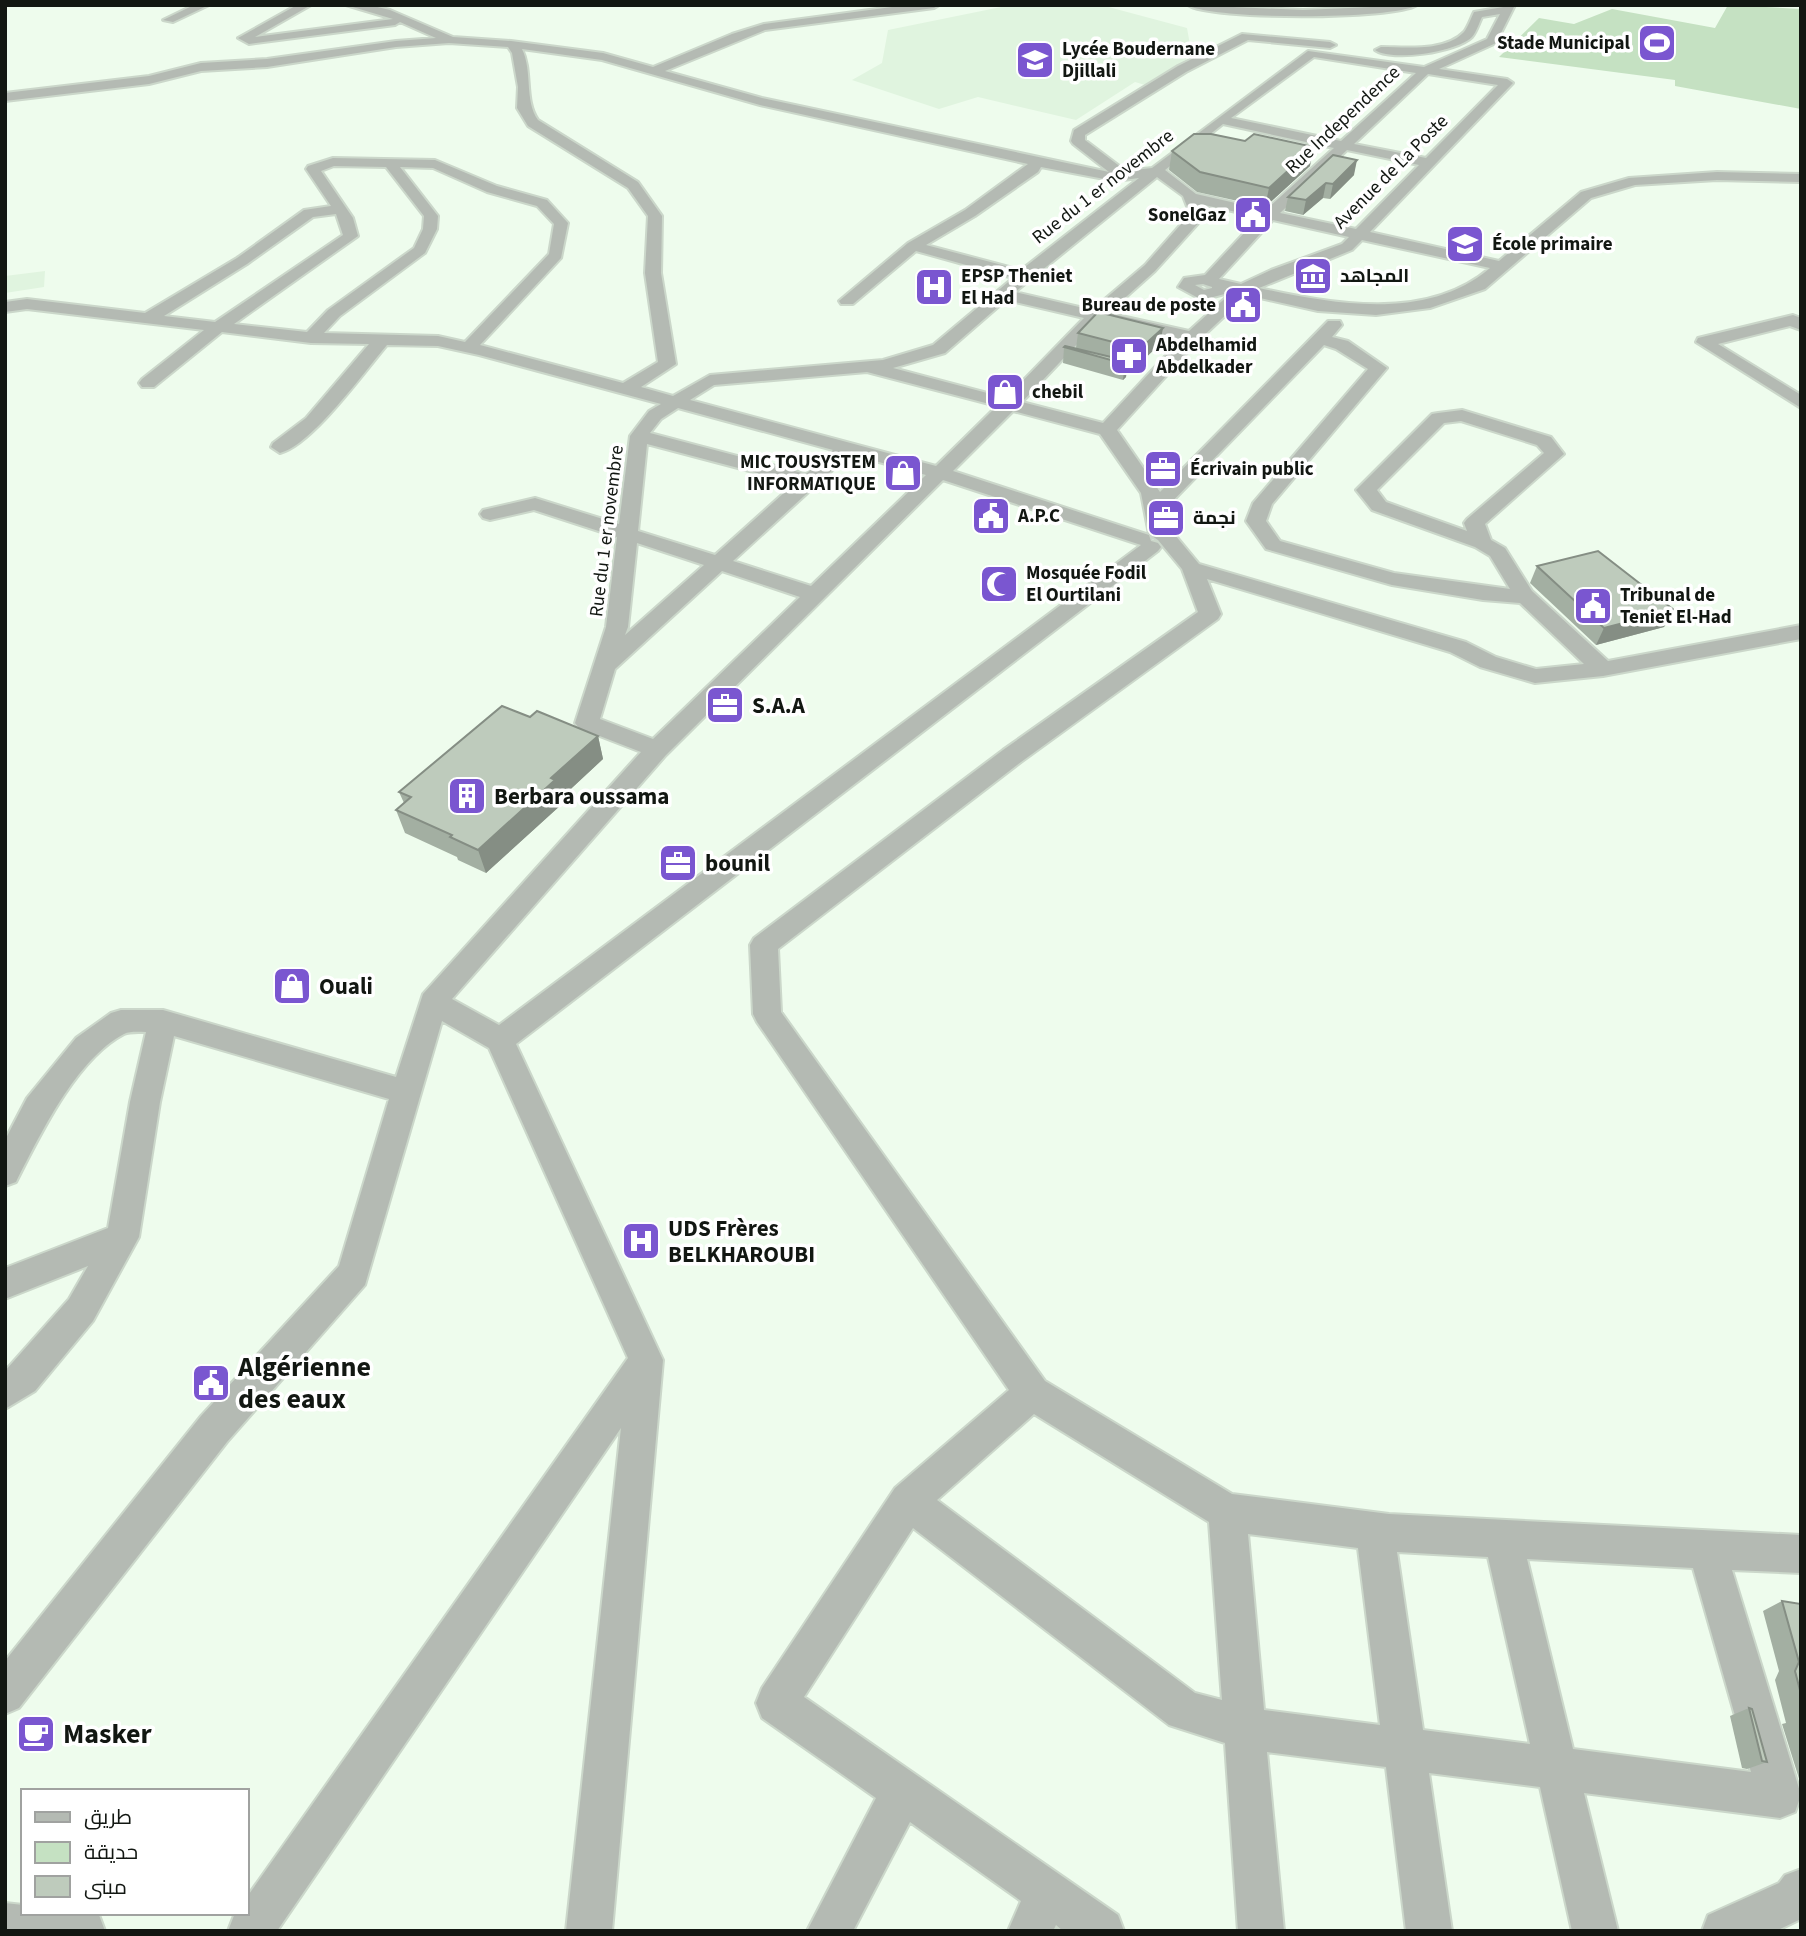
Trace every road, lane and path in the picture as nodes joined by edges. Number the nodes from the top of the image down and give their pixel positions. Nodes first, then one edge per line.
1 (204, 5) edge
2 (306, 5) edge
3 (860, 5) edge
4 (934, 5) edge
5 (1193, 5) edge
6 (1412, 5) edge
7 (1508, 8) edge
8 (349, 9) edge
9 (1237, 10) junction
10 (877, 14) junction
11 (169, 20) dead end
12 (310, 20) dead end
13 (408, 20) junction
14 (268, 25) junction
15 (1246, 36) junction
16 (451, 40) junction
17 (511, 44) junction
18 (1312, 53) joint
19 (1426, 70) junction
20 (654, 71) junction
21 (5, 97) edge
22 (1220, 120) junction
23 (1343, 145) junction
24 (1036, 162) junction
25 (393, 163) junction
26 (1429, 163) junction
27 (1157, 171) junction
28 (1123, 176) junction
29 (1801, 178) edge
30 (1191, 197) junction
31 (340, 209) junction
32 (1269, 215) junction
33 (1359, 235) junction
34 (913, 246) junction
35 (1501, 266) junction
36 (1145, 272) junction
37 (1024, 275) junction
38 (1214, 282) junction
39 (1244, 289) junction
40 (1002, 294) junction
41 (847, 301) dead end
42 (5, 307) edge
43 (1351, 308) junction
44 (1096, 315) junction
45 (149, 318) junction
46 (1801, 325) edge
47 (218, 327) junction
48 (1192, 337) junction
49 (312, 338) junction
50 (1320, 339) junction
51 (382, 340) junction
52 (469, 347) junction
53 (1059, 353) junction
54 (1083, 359) edge
55 (869, 367) junction
56 (1131, 371) edge
57 (1155, 377) junction
58 (148, 383) dead end
59 (627, 388) junction
60 (677, 402) junction
61 (1801, 403) edge
62 (1010, 404) junction
63 (1107, 430) junction
64 (639, 436) junction
65 (280, 447) dead end
66 (846, 448) junction
67 (937, 472) junction
68 (809, 481) junction
69 (1155, 508) junction
70 (490, 514) dead end
71 (628, 534) junction
72 (1155, 539) junction
73 (1482, 543) junction
74 (716, 563) junction
75 (1192, 568) junction
76 (814, 594) junction
77 (1527, 597) junction
78 (1801, 632) edge
79 (605, 666) junction
80 (1603, 669) junction
81 (657, 749) junction
82 (433, 1002) junction
83 (163, 1021) junction
84 (500, 1040) junction
85 (406, 1092) junction
86 (5, 1172) edge
87 (123, 1237) junction
88 (5, 1284) edge
89 (646, 1360) junction
90 (5, 1392) edge
91 (1032, 1394) junction
92 (908, 1500) junction
93 (1227, 1512) junction
94 (1375, 1531) junction
95 (1503, 1539) junction
96 (1707, 1549) junction
97 (1801, 1554) edge
98 (5, 1694) edge
99 (1245, 1728) junction
100 (1405, 1749) junction
101 (1558, 1768) junction
102 (903, 1791) junction
103 (1799, 1899) edge
104 (1039, 1912) edge
105 (5, 1926) edge
106 (83, 1931) edge
107 (250, 1931) edge
108 (589, 1931) edge
109 (829, 1931) edge
110 (1102, 1931) edge
111 (1261, 1931) edge
112 (1429, 1931) edge
113 (1595, 1931) edge
114 (1724, 1931) edge

1 - 11 street
2 - 14 street
3 - 10 street
4 - 10 street
5 - 9 street
6 - 9 street
7 - 15 street
7 - 19 street, Rue Independence
8 - 13 street
9 - 15 street
10 - 20 street
12 - 14 street
13 - 14 street
13 - 16 street
15 - 28 street
16 - 17 street
16 - 21 street
17 - 20 street
17 - 59 street
18 - 19 street, Avenue de La Poste
18 - 22 street, Rue du 1 er novembre
19 - 23 street, Rue Independence
19 - 26 street, Avenue de La Poste
20 - 24 street
22 - 23 street
22 - 27 street, Rue du 1 er novembre
23 - 26 street
23 - 32 street, Rue Independence
24 - 28 street
24 - 34 street
25 - 31 street
25 - 49 street
25 - 52 street
26 - 33 street, Avenue de La Poste
27 - 28 street
27 - 30 street
27 - 37 street, Rue du 1 er novembre
29 - 35 street
30 - 32 street
30 - 36 street
31 - 45 street
31 - 47 street
32 - 33 street
32 - 38 street, Rue Independence
33 - 35 street
33 - 39 street, Avenue de La Poste
34 - 37 street
34 - 41 street
35 - 43 street
36 - 38 street
36 - 44 street
37 - 40 street, Rue du 1 er novembre
38 - 39 street
39 - 43 street
39 - 48 street, Avenue de La Poste
40 - 44 street
40 - 55 street, Rue du 1 er novembre
42 - 45 street
43 - 50 street
44 - 48 street
44 - 53 street
45 - 47 street
46 - 61 street
47 - 49 street
47 - 58 street
48 - 57 street, Avenue de La Poste
49 - 51 street
50 - 69 street
50 - 77 street
51 - 52 street
51 - 65 street
52 - 59 street
53 - 54 street
53 - 62 street
55 - 60 street, Rue du 1 er novembre
55 - 62 street
56 - 57 street
57 - 63 street, Avenue de La Poste
59 - 60 street
60 - 64 street, Rue du 1 er novembre
60 - 66 street
62 - 63 street
62 - 67 street
63 - 69 street
64 - 68 street
64 - 71 street, Rue du 1 er novembre
66 - 67 street
66 - 68 street
67 - 72 street
67 - 76 street
68 - 74 street
69 - 72 street
70 - 71 street
71 - 74 street
71 - 79 street, Rue du 1 er novembre
72 - 75 street
72 - 84 street
73 - 73 street
73 - 77 street
74 - 76 street
74 - 79 street
75 - 80 street
75 - 91 street
76 - 81 street
77 - 80 street
78 - 80 street
79 - 81 street, Rue du 1 er novembre
81 - 82 street
82 - 84 street
82 - 85 street
83 - 85 street
83 - 86 street
83 - 87 street
84 - 89 street
85 - 98 street
87 - 88 street
87 - 90 street
89 - 107 street
89 - 108 street
91 - 92 street
91 - 93 street
92 - 99 street
92 - 102 street
93 - 94 street
93 - 99 street
94 - 95 street
94 - 100 street
95 - 96 street
95 - 101 street
96 - 97 street
96 - 101 street
99 - 100 street
99 - 111 street
100 - 101 street
100 - 112 street
101 - 113 street
102 - 104 street
102 - 109 street
103 - 114 street
104 - 110 street
105 - 106 street

